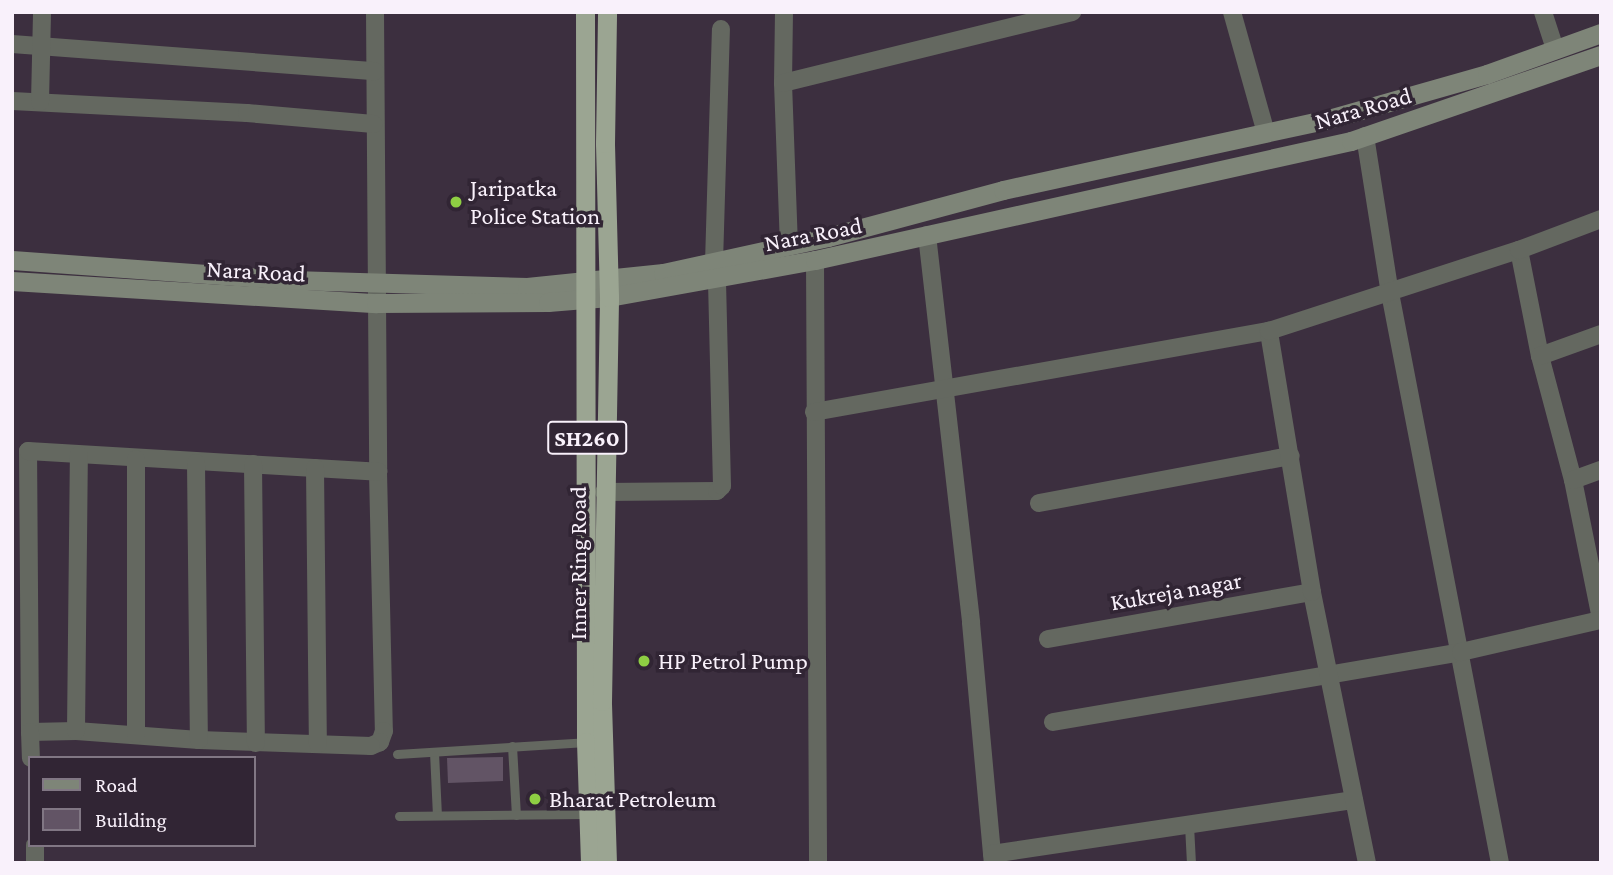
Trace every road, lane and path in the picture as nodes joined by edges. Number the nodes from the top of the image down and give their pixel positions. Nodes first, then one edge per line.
1 (42, 12) edge
2 (375, 12) edge
3 (586, 12) edge
4 (607, 12) edge
5 (784, 12) edge
6 (1072, 12) edge
7 (1232, 12) edge
8 (1543, 12) edge
9 (721, 29) dead end
10 (1601, 33) edge
11 (12, 44) edge
12 (41, 46) junction
13 (1555, 49) junction
14 (1601, 55) edge
15 (375, 71) junction
16 (783, 83) junction
17 (12, 101) edge
18 (40, 102) junction
19 (374, 124) junction
20 (1266, 133) junction
21 (1365, 136) junction
22 (1601, 219) edge
23 (927, 235) junction
24 (789, 245) junction
25 (1518, 250) junction
26 (12, 260) edge
27 (815, 260) junction
28 (716, 271) junction
29 (607, 277) junction
30 (12, 281) edge
31 (586, 289) junction
32 (376, 293) junction
33 (1390, 293) junction
34 (608, 297) junction
35 (1269, 331) junction
36 (1601, 334) edge
37 (1540, 356) junction
38 (944, 390) junction
39 (814, 412) junction
40 (20, 450) edge
41 (79, 455) junction
42 (1291, 456) junction
43 (136, 459) junction
44 (196, 463) junction
45 (253, 464) junction
46 (315, 468) junction
47 (1601, 470) edge
48 (378, 472) junction
49 (1573, 480) junction
50 (604, 492) junction
51 (1039, 503) dead end
52 (1312, 592) junction
53 (1599, 600) edge
54 (1601, 620) edge
55 (1048, 639) dead end
56 (1461, 652) junction
57 (1330, 675) junction
58 (1053, 722) dead end
59 (76, 731) junction
60 (30, 732) junction
61 (136, 734) junction
62 (199, 740) junction
63 (586, 742) junction
64 (256, 743) junction
65 (318, 744) junction
66 (512, 746) junction
67 (434, 752) junction
68 (397, 754) dead end
69 (31, 756) edge
70 (1354, 800) junction
71 (590, 814) junction
72 (516, 815) junction
73 (399, 816) dead end
74 (437, 816) junction
75 (1189, 825) junction
76 (992, 858) edge
77 (590, 863) edge
78 (607, 863) edge
79 (818, 863) edge
80 (1191, 863) edge
81 (1367, 863) edge
82 (1500, 863) edge

1 - 12 street
2 - 15 street
3 - 31 highway, Inner Ring Road / SH260
4 - 29 highway, Inner Ring Road
5 - 16 street
6 - 16 street
7 - 20 street
8 - 13 street
9 - 28 street
10 - 13 main road, Nara Road
11 - 12 street
12 - 15 street
12 - 18 street
13 - 20 main road, Nara Road
14 - 21 main road, Nara Road
15 - 19 street
16 - 24 street
17 - 18 street
18 - 19 street
19 - 32 street
20 - 24 main road, Nara Road
21 - 23 main road, Nara Road
21 - 33 street
22 - 25 street
23 - 27 main road, Nara Road
23 - 38 street
24 - 28 main road, Nara Road
25 - 33 street
25 - 37 street
26 - 32 main road, Nara Road
27 - 28 main road, Nara Road
27 - 39 street
28 - 29 main road, Nara Road
28 - 34 main road, Nara Road
28 - 50 street
29 - 31 main road, Nara Road
29 - 34 highway, Inner Ring Road
30 - 32 main road, Nara Road
31 - 32 main road, Nara Road
31 - 34 main road, Nara Road
31 - 63 highway, Inner Ring Road / SH260
32 - 48 street
33 - 35 street
33 - 56 street
34 - 50 highway, Inner Ring Road
35 - 38 street
35 - 42 street
36 - 37 street
37 - 49 street
38 - 39 street
38 - 76 street
39 - 79 street
40 - 41 street
40 - 60 street
41 - 43 street
41 - 59 street
42 - 51 street
42 - 52 street
43 - 44 street
43 - 61 street
44 - 45 street
44 - 62 street
45 - 46 street
45 - 64 street
46 - 48 street
46 - 65 street
47 - 49 street
48 - 65 street
49 - 53 street
50 - 78 highway, Inner Ring Road
52 - 55 street, Kukreja nagar
52 - 57 street
53 - 54 street
54 - 56 street
56 - 57 street
56 - 82 street
57 - 58 street
57 - 70 street
59 - 60 street
59 - 61 street
60 - 69 street
61 - 62 street
62 - 64 street
63 - 66 lane
63 - 71 highway, Inner Ring Road / SH260
64 - 65 street
66 - 67 lane
66 - 72 lane
67 - 68 lane
67 - 74 lane
70 - 75 street
70 - 81 street
71 - 72 lane
71 - 77 highway, Inner Ring Road / SH260
72 - 74 lane
73 - 74 lane
75 - 76 street
75 - 80 lane

